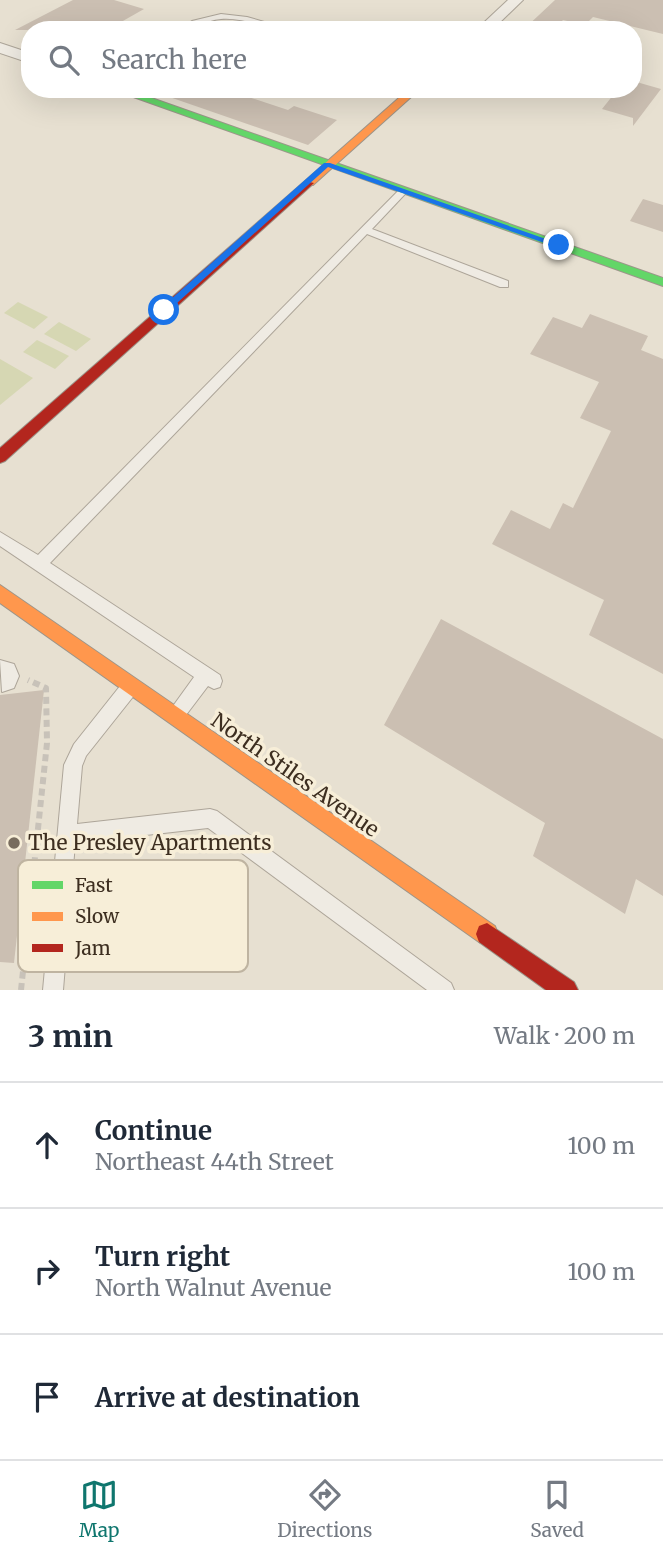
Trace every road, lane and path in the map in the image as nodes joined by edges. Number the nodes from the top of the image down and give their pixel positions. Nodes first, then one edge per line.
1 (516, 0) edge
2 (195, 21) edge
3 (256, 21) edge
4 (493, 21) edge
5 (0, 48) edge
6 (21, 55) edge
7 (141, 98) edge
8 (404, 98) edge
9 (327, 164) junction
10 (403, 191) junction
11 (365, 230) junction
12 (663, 282) edge
13 (504, 284) dead end
14 (0, 456) edge
15 (0, 538) edge
16 (39, 564) junction
17 (0, 593) edge
18 (1, 676) edge
19 (131, 686) junction
20 (174, 716) junction
21 (67, 835) junction
22 (35, 860) edge
23 (65, 860) edge
24 (23, 972) edge
25 (56, 972) edge
26 (21, 990) edge
27 (54, 990) edge
28 (444, 990) edge
29 (566, 990) edge

1 - 4 street
2 - 3 lane
5 - 6 street
7 - 9 street
8 - 9 street
9 - 10 street
9 - 14 street
10 - 11 lane
10 - 12 street
11 - 13 lane
11 - 16 lane
15 - 16 lane
16 - 20 lane
17 - 19 street, North Stiles Avenue
18 - 22 path
19 - 20 street, North Stiles Avenue
19 - 21 lane
20 - 29 street, North Stiles Avenue
21 - 23 lane
21 - 28 lane
24 - 26 path
25 - 27 lane

